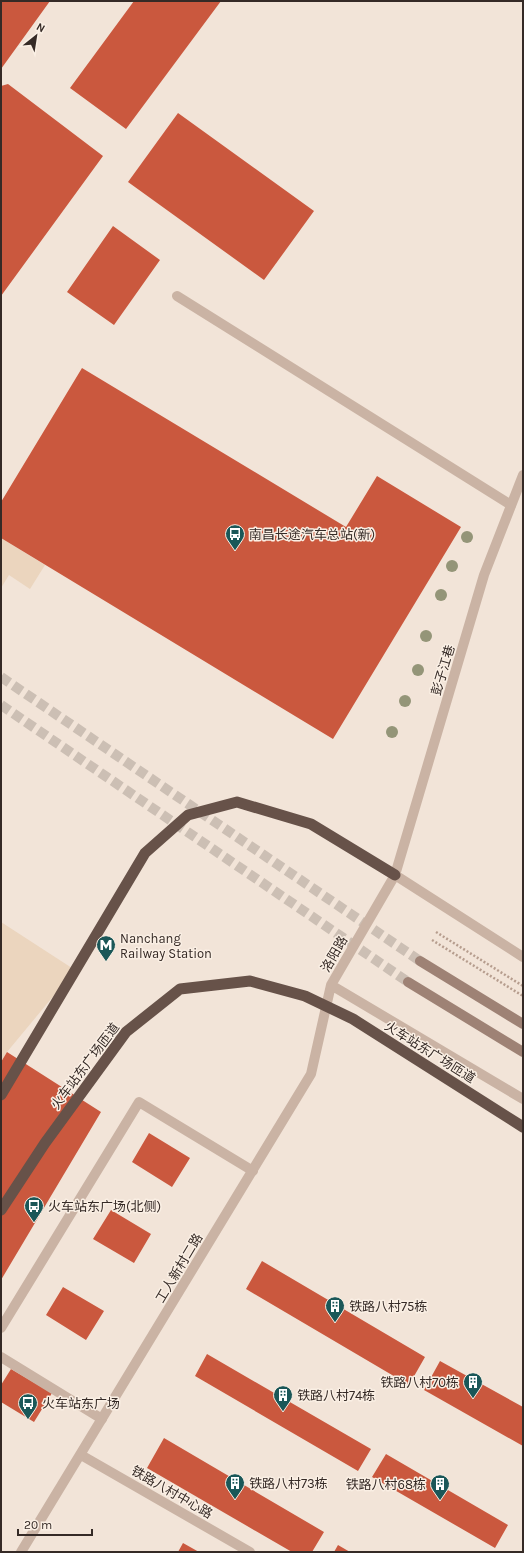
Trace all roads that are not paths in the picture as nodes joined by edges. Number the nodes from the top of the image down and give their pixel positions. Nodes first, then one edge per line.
1 (176, 296) dead end
2 (523, 475) edge
3 (511, 505) junction
4 (395, 875) junction
5 (523, 957) edge
6 (420, 961) tunnel mouth
7 (408, 982) tunnel mouth
8 (331, 985) junction
9 (523, 1024) edge
10 (523, 1052) edge
11 (1, 1095) edge
12 (523, 1098) edge
13 (523, 1127) edge
14 (253, 1171) junction
15 (1, 1210) edge
16 (1, 1328) edge
17 (1, 1357) edge
18 (102, 1419) junction
19 (80, 1455) junction
20 (21, 1552) edge
21 (250, 1552) edge

1 - 3 street
2 - 3 street, 彭子江巷
3 - 4 street, 彭子江巷
4 - 5 street
4 - 8 street, 洛阳路
4 - 11 highway
6 - 9 main road
7 - 10 main road
8 - 12 street, 洛阳路
8 - 14 street, 工人新村二路
13 - 15 highway, 火车站东广场匝道
14 - 16 street
14 - 18 street, 工人新村二路
17 - 18 street
18 - 19 street, 工人新村二路
19 - 20 street, 工人新村二路
19 - 21 street, 铁路八村中心路

